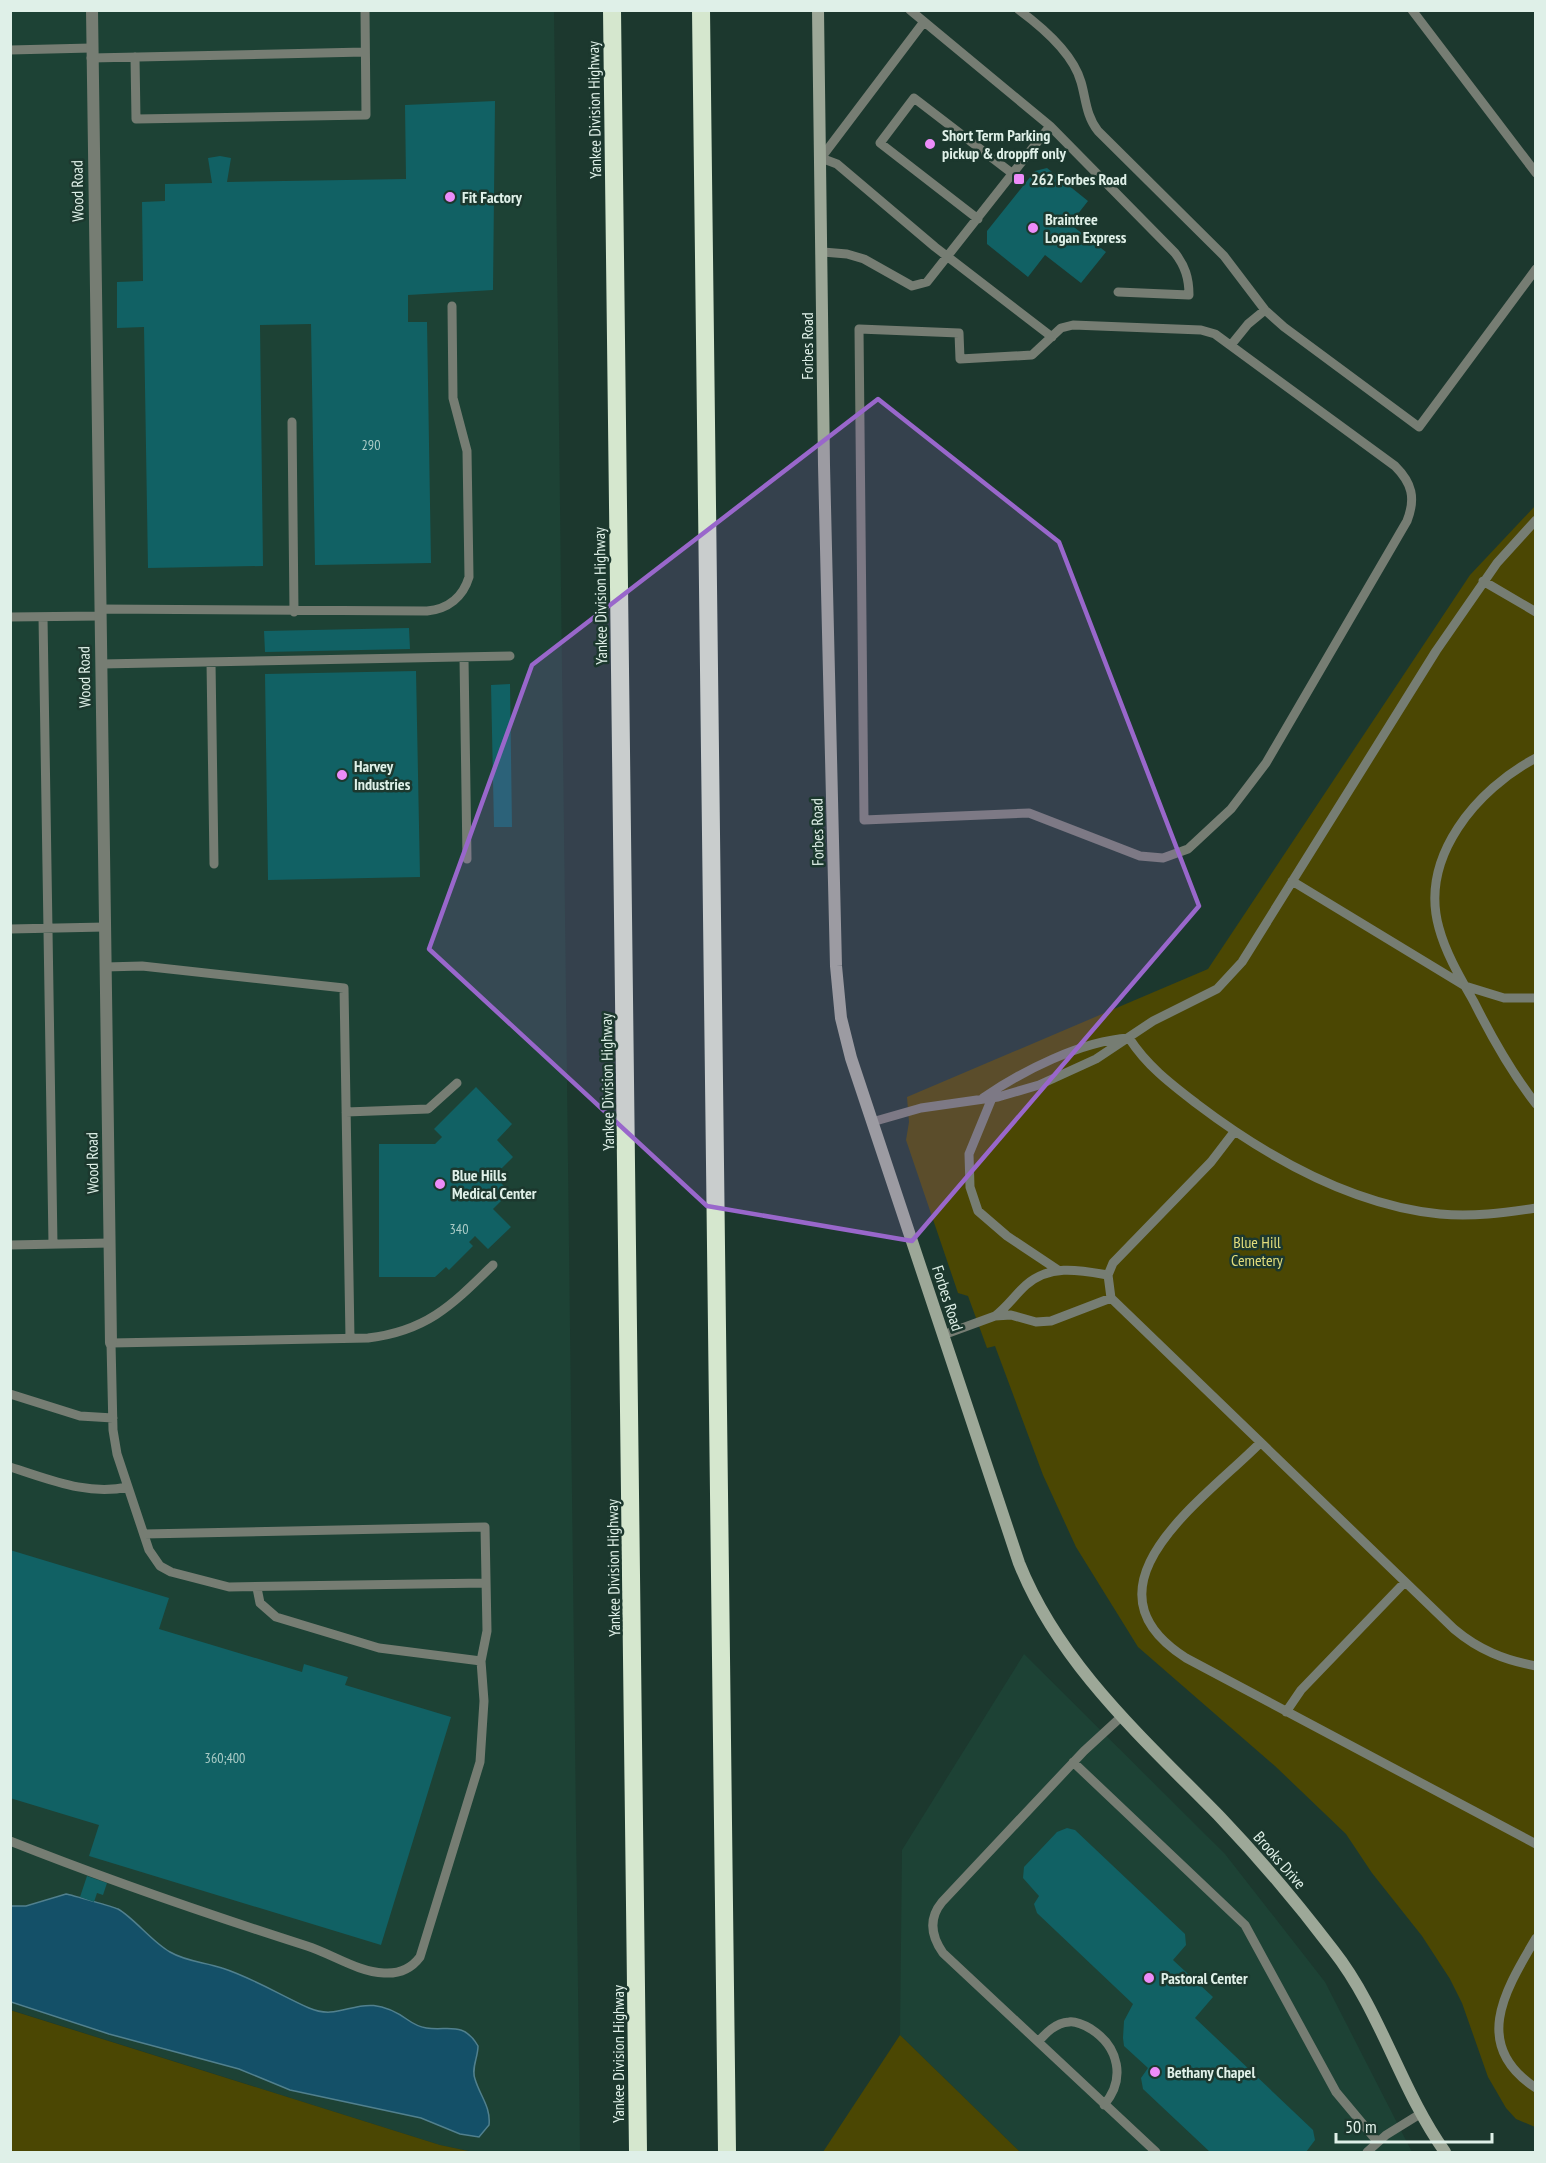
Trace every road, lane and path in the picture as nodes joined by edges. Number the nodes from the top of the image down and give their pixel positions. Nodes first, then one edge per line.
1 (92, 10) edge
2 (365, 10) edge
3 (612, 10) edge
4 (701, 10) edge
5 (818, 10) edge
6 (910, 10) edge
7 (1019, 10) edge
8 (1412, 10) edge
9 (923, 23) junction
10 (10, 50) edge
11 (365, 52) junction
12 (91, 53) junction
13 (135, 57) junction
14 (1050, 126) junction
15 (821, 158) junction
16 (1536, 173) edge
17 (1013, 174) junction
18 (978, 219) junction
19 (823, 252) junction
20 (948, 258) junction
21 (1536, 270) edge
22 (1118, 292) dead end
23 (452, 306) dead end
24 (1265, 310) junction
25 (1052, 337) junction
26 (1231, 345) junction
27 (292, 422) dead end
28 (1536, 520) edge
29 (1483, 581) junction
30 (100, 612) junction
31 (294, 612) junction
32 (1536, 612) edge
33 (10, 617) edge
34 (43, 617) junction
35 (510, 656) dead end
36 (464, 658) junction
37 (211, 662) junction
38 (101, 664) junction
39 (1536, 758) edge
40 (467, 859) dead end
41 (214, 864) dead end
42 (1292, 881) junction
43 (105, 927) junction
44 (48, 928) junction
45 (10, 929) edge
46 (105, 967) junction
47 (1465, 986) junction
48 (1536, 999) edge
49 (1129, 1038) junction
50 (457, 1083) dead end
51 (992, 1098) junction
52 (981, 1100) junction
53 (1536, 1104) edge
54 (346, 1112) junction
55 (872, 1122) junction
56 (1234, 1132) junction
57 (1536, 1208) edge
58 (110, 1243) junction
59 (53, 1244) junction
60 (10, 1245) edge
61 (493, 1265) dead end
62 (1058, 1270) junction
63 (1108, 1275) junction
64 (1111, 1298) junction
65 (996, 1316) junction
66 (943, 1335) junction
67 (350, 1338) junction
68 (111, 1343) junction
69 (10, 1394) edge
70 (113, 1418) junction
71 (1260, 1443) junction
72 (10, 1467) edge
73 (128, 1488) junction
74 (144, 1534) junction
75 (1405, 1582) junction
76 (486, 1583) junction
77 (256, 1588) junction
78 (1047, 1618) joint
79 (481, 1661) junction
80 (1536, 1666) edge
81 (1286, 1712) junction
82 (1121, 1716) junction
83 (1073, 1762) junction
84 (10, 1841) edge
85 (1536, 1844) edge
86 (1536, 1938) edge
87 (1038, 2042) junction
88 (1536, 2088) edge
89 (1104, 2104) junction
90 (1420, 2114) junction
91 (1377, 2141) junction
92 (638, 2152) edge
93 (727, 2152) edge
94 (1156, 2152) edge
95 (1366, 2152) edge
96 (1445, 2152) edge

1 - 12 street, Wood Road
2 - 11 lane
3 - 92 highway, Yankee Division Highway
4 - 93 highway
5 - 15 street, Forbes Road
6 - 9 lane
7 - 24 lane
8 - 16 lane
9 - 14 lane
9 - 15 lane
10 - 12 lane
11 - 13 lane
11 - 13 lane
12 - 13 lane
12 - 30 street, Wood Road
14 - 17 lane
14 - 22 lane
15 - 19 street, Forbes Road
15 - 20 lane
17 - 18 lane
17 - 18 lane
18 - 20 lane
19 - 20 lane
19 - 55 street, Forbes Road
20 - 25 lane
21 - 24 lane
23 - 31 lane
24 - 26 lane
25 - 26 lane
25 - 26 lane
27 - 31 lane
28 - 29 lane
29 - 32 lane
29 - 42 lane
30 - 31 lane
30 - 34 lane
30 - 38 street, Wood Road
33 - 34 lane
34 - 44 lane
35 - 36 lane
36 - 37 lane
36 - 40 lane
37 - 38 lane
37 - 41 lane
38 - 43 street, Wood Road
39 - 47 lane
42 - 47 lane
42 - 49 lane
43 - 44 lane
43 - 46 street, Wood Road
44 - 45 lane
44 - 59 lane
46 - 54 lane
46 - 58 street, Wood Road
47 - 48 lane
47 - 53 lane
49 - 51 lane
49 - 52 lane
49 - 56 lane
50 - 54 lane
51 - 52 lane
51 - 62 lane
52 - 55 lane
54 - 67 lane
55 - 66 street, Forbes Road
56 - 57 lane
56 - 63 lane
58 - 59 lane
58 - 68 street, Wood Road
59 - 60 lane
61 - 67 lane
62 - 63 lane
62 - 65 lane
63 - 64 lane
64 - 65 lane
64 - 71 lane
65 - 66 lane
66 - 78 street, Forbes Road
67 - 68 lane
68 - 70 lane
69 - 70 lane
70 - 73 lane
71 - 75 lane
71 - 81 lane
72 - 73 lane
73 - 74 lane
74 - 76 lane
74 - 77 lane
75 - 80 lane
75 - 81 lane
76 - 77 lane
76 - 79 lane
77 - 79 lane
78 - 82 street, Brooks Drive
79 - 84 lane
81 - 85 lane
82 - 83 lane
82 - 90 street, Brooks Drive
83 - 87 lane
83 - 91 lane
86 - 88 lane
87 - 89 lane
87 - 89 lane
89 - 94 lane
90 - 91 lane
90 - 96 street, Brooks Drive
91 - 95 lane

